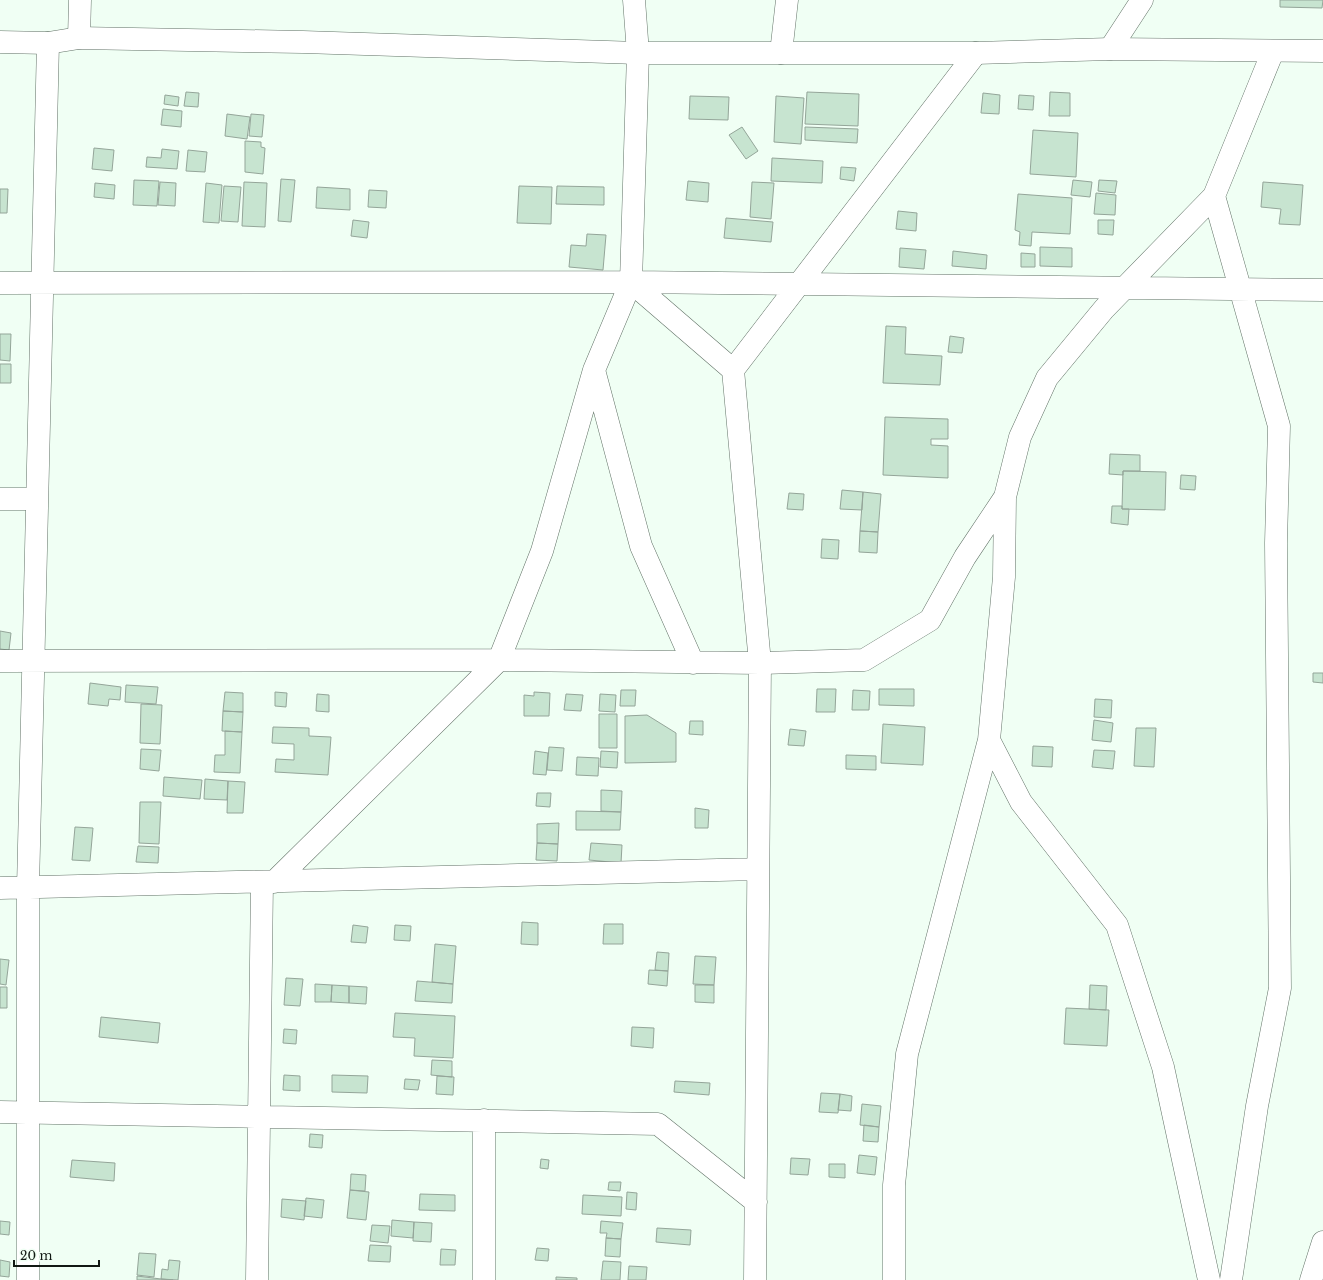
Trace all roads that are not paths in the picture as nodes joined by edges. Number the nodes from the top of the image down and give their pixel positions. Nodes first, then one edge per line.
1 (80, 0) edge
2 (634, 0) edge
3 (787, 0) edge
4 (1142, 0) edge
5 (79, 38) junction
6 (0, 42) edge
7 (48, 43) junction
8 (1110, 49) junction
9 (1273, 51) junction
10 (1323, 51) edge
11 (638, 53) junction
12 (781, 53) junction
13 (976, 53) junction
14 (1214, 196) junction
15 (631, 282) junction
16 (0, 283) edge
17 (42, 283) junction
18 (799, 284) junction
19 (1125, 287) junction
20 (1240, 289) junction
21 (1323, 290) edge
22 (594, 370) junction
23 (733, 370) junction
24 (1005, 497) junction
25 (0, 499) edge
26 (37, 499) junction
27 (499, 660) junction
28 (0, 661) edge
29 (33, 661) junction
30 (693, 663) junction
31 (760, 663) junction
32 (989, 740) junction
33 (758, 869) junction
34 (268, 882) junction
35 (0, 888) edge
36 (28, 888) junction
37 (0, 1112) edge
38 (28, 1112) junction
39 (259, 1116) junction
40 (484, 1120) junction
41 (756, 1202) junction
42 (1323, 1242) edge
43 (28, 1280) edge
44 (257, 1280) edge
45 (484, 1280) edge
46 (755, 1280) edge
47 (894, 1280) edge
48 (1209, 1280) edge
49 (1231, 1280) edge
50 (1311, 1280) edge

1 - 5 street
2 - 11 street
3 - 12 street
4 - 8 street
5 - 7 street
5 - 11 street
6 - 7 street
7 - 17 street
8 - 9 street
8 - 13 street
9 - 10 street
9 - 14 street
11 - 12 street
11 - 15 street
12 - 13 street
13 - 18 street
14 - 19 street
14 - 20 street
15 - 17 street
15 - 18 street
15 - 22 street
15 - 23 street
16 - 17 street
17 - 26 street
18 - 19 street
18 - 23 street
19 - 20 street
19 - 24 street
20 - 21 street
20 - 49 street
22 - 27 street
22 - 30 street
23 - 31 street
24 - 31 street
24 - 32 street
25 - 26 street
26 - 29 street
27 - 29 street
27 - 30 street
27 - 34 street
28 - 29 street
29 - 36 street
30 - 31 street
31 - 33 street
32 - 47 street
32 - 48 street
33 - 34 street
33 - 41 street
34 - 36 street
34 - 39 street
35 - 36 street
36 - 38 street
37 - 38 street
38 - 39 street
38 - 43 street
39 - 40 street
39 - 44 street
40 - 41 street
40 - 45 street
41 - 46 street
42 - 50 street

